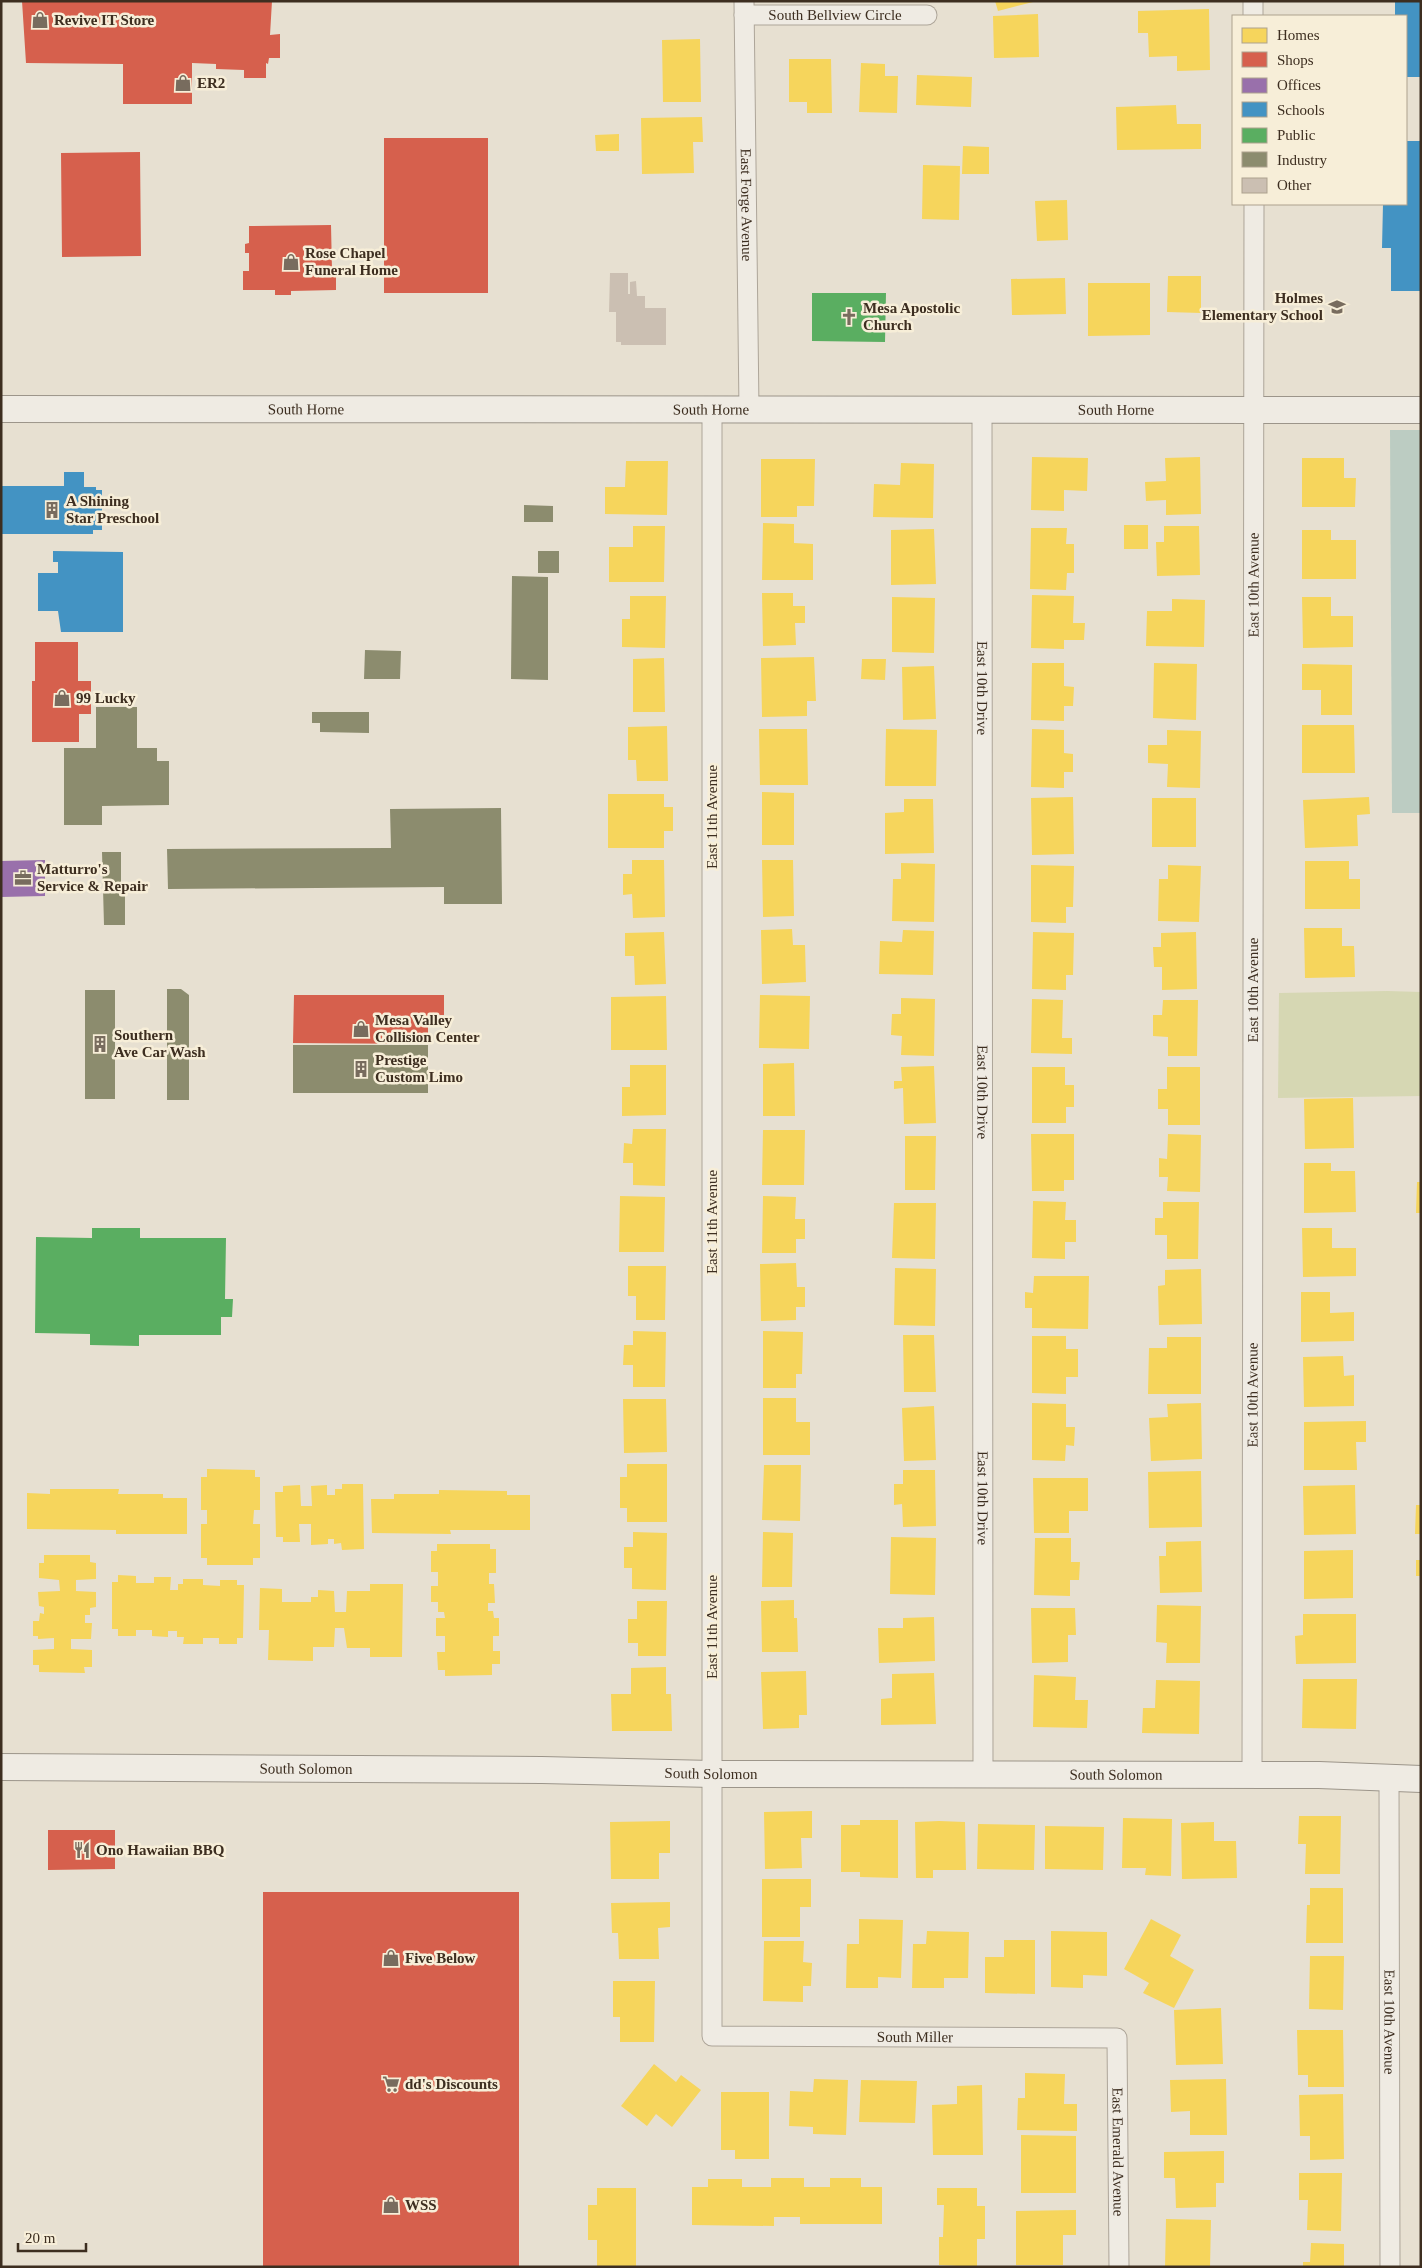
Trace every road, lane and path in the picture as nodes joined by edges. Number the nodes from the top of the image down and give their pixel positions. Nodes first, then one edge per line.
1 (1253, 1) edge
2 (744, 8) edge
3 (927, 15) dead end
4 (1254, 15) edge
5 (1254, 205) edge
6 (1, 409) edge
7 (712, 409) junction
8 (749, 409) junction
9 (982, 410) junction
10 (1253, 410) junction
11 (1421, 410) edge
12 (1, 1767) edge
13 (712, 1774) junction
14 (983, 1774) junction
15 (1252, 1776) junction
16 (1389, 1778) junction
17 (1421, 1779) edge
18 (712, 2036) joint
19 (1117, 2038) joint
20 (1119, 2267) edge
21 (1390, 2267) edge

1 - 4 street
2 - 3 street, South Bellview Circle
2 - 8 street, East Forge Avenue
5 - 10 street, East 10th Avenue
6 - 7 street, South Horne
7 - 8 street, South Horne
7 - 13 street, East 11th Avenue
8 - 9 street, South Horne
9 - 10 street, South Horne
9 - 14 street, East 10th Drive
10 - 11 street, South Horne
10 - 15 street, East 10th Avenue
12 - 13 street, South Solomon
13 - 14 street, South Solomon
13 - 18 street, East 11th Avenue
14 - 15 street, South Solomon
15 - 16 street, South Solomon
16 - 17 street, South Solomon
16 - 21 street, East 10th Avenue
18 - 19 street, South Miller
19 - 20 street, East Emerald Avenue

